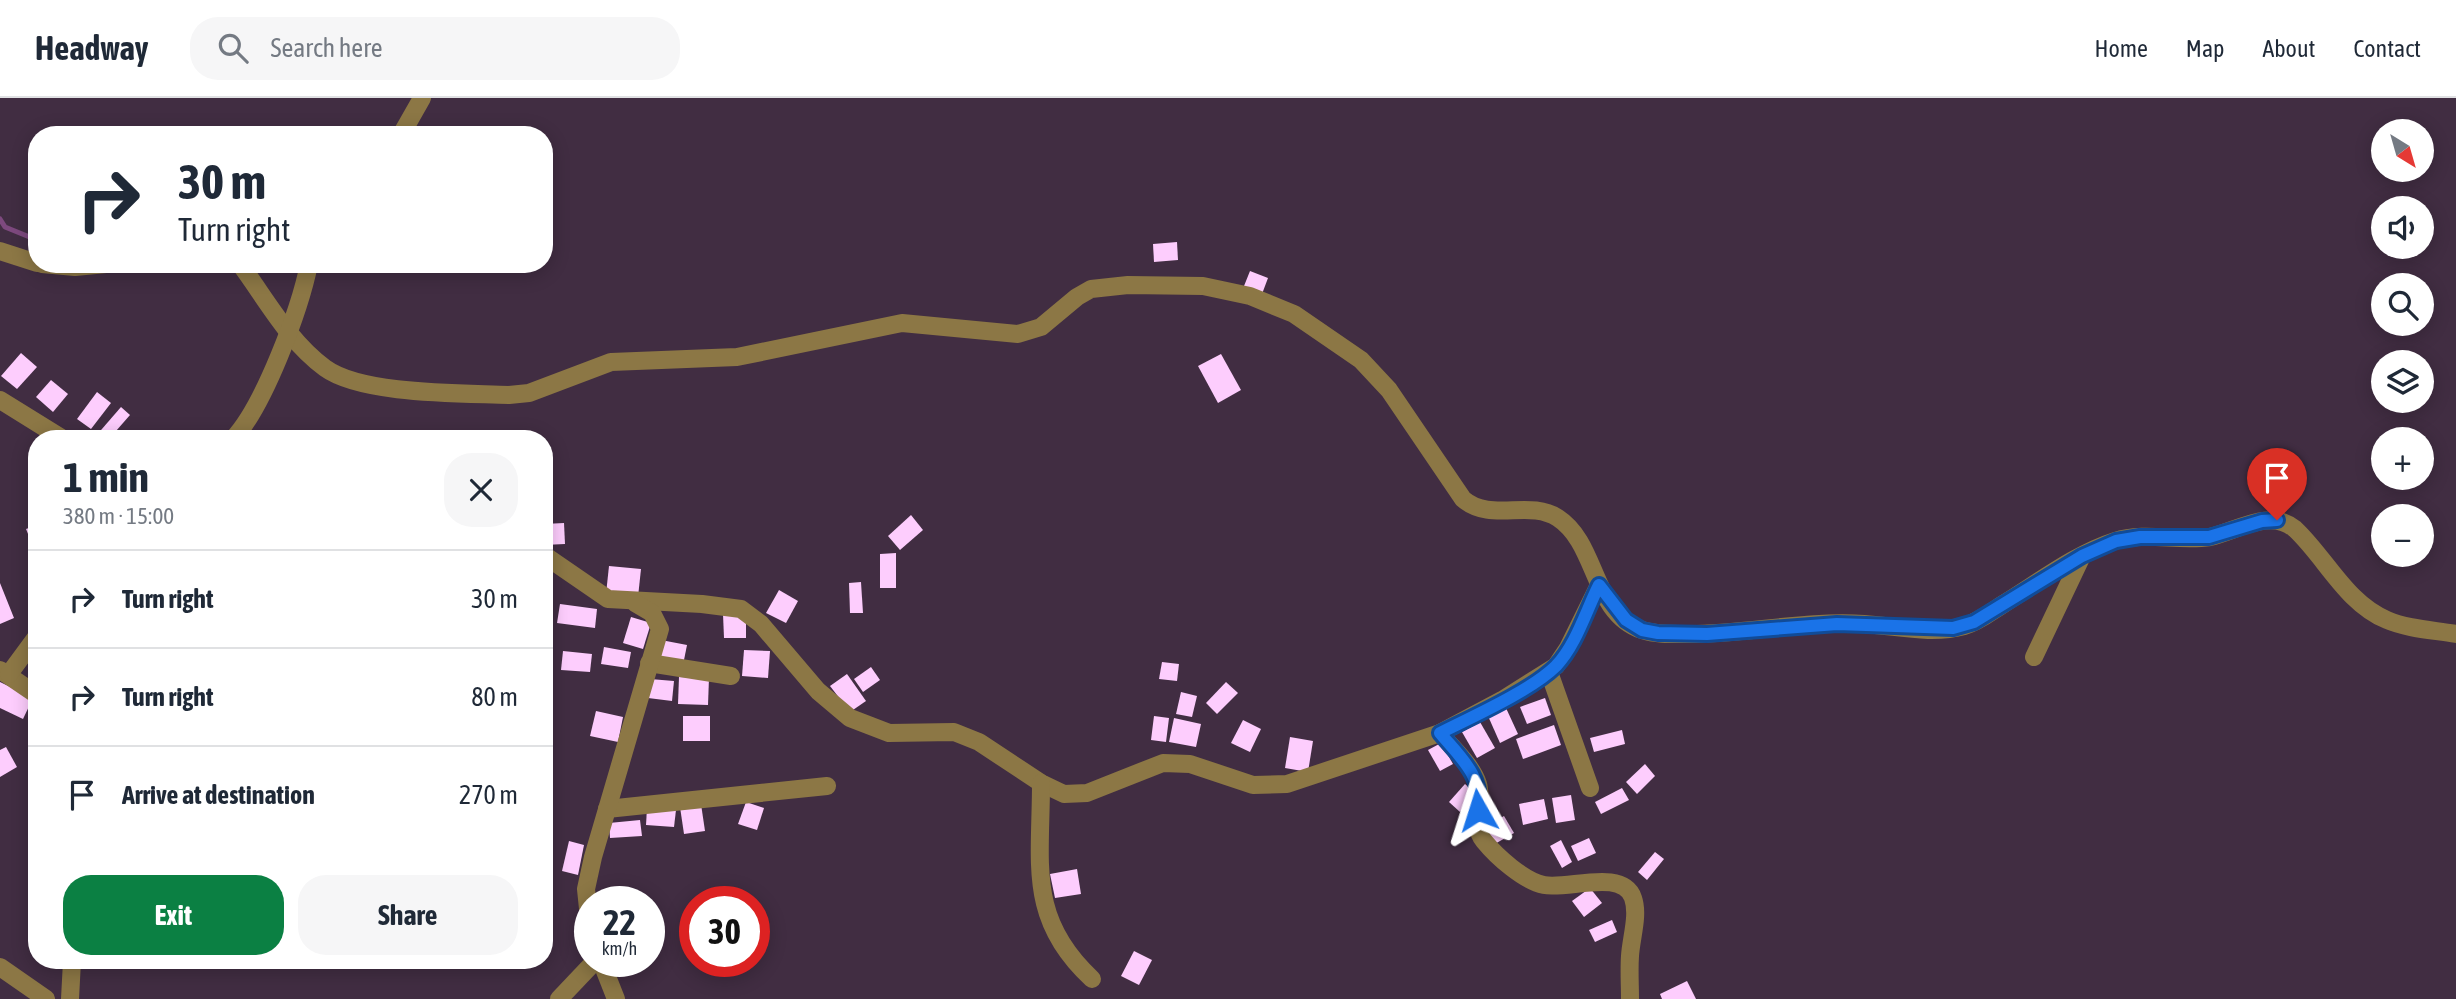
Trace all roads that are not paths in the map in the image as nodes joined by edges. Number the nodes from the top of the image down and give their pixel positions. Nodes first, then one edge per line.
1 (422, 98) edge
2 (406, 126) edge
3 (0, 251) edge
4 (28, 260) edge
5 (247, 273) edge
6 (306, 273) edge
7 (288, 329) junction
8 (0, 400) edge
9 (48, 430) edge
10 (240, 430) edge
11 (2082, 556) junction
12 (553, 561) edge
13 (1599, 585) junction
14 (632, 602) junction
15 (2456, 634) edge
16 (28, 646) edge
17 (2034, 657) dead end
18 (649, 663) junction
19 (4, 672) edge
20 (1549, 672) junction
21 (731, 676) dead end
22 (28, 689) edge
23 (1440, 733) junction
24 (1041, 783) junction
25 (827, 786) dead end
26 (1590, 788) dead end
27 (607, 810) junction
28 (587, 886) edge
29 (0, 967) edge
30 (72, 969) edge
31 (580, 977) edge
32 (607, 977) edge
33 (1092, 979) dead end
34 (46, 999) edge
35 (70, 999) edge
36 (559, 999) edge
37 (616, 999) edge
38 (1630, 999) edge

1 - 2 street
3 - 4 street
5 - 7 street
6 - 7 street
7 - 10 street
7 - 13 street
8 - 9 street
11 - 13 street
11 - 15 street
11 - 17 street
12 - 14 street
13 - 20 street
14 - 18 street
14 - 24 street
16 - 19 street
18 - 21 street
18 - 27 street
19 - 22 street
20 - 23 street
20 - 26 street
23 - 24 street
23 - 38 street
24 - 33 street
25 - 27 street
27 - 28 street
29 - 34 street
30 - 35 street
31 - 36 street
32 - 37 street

